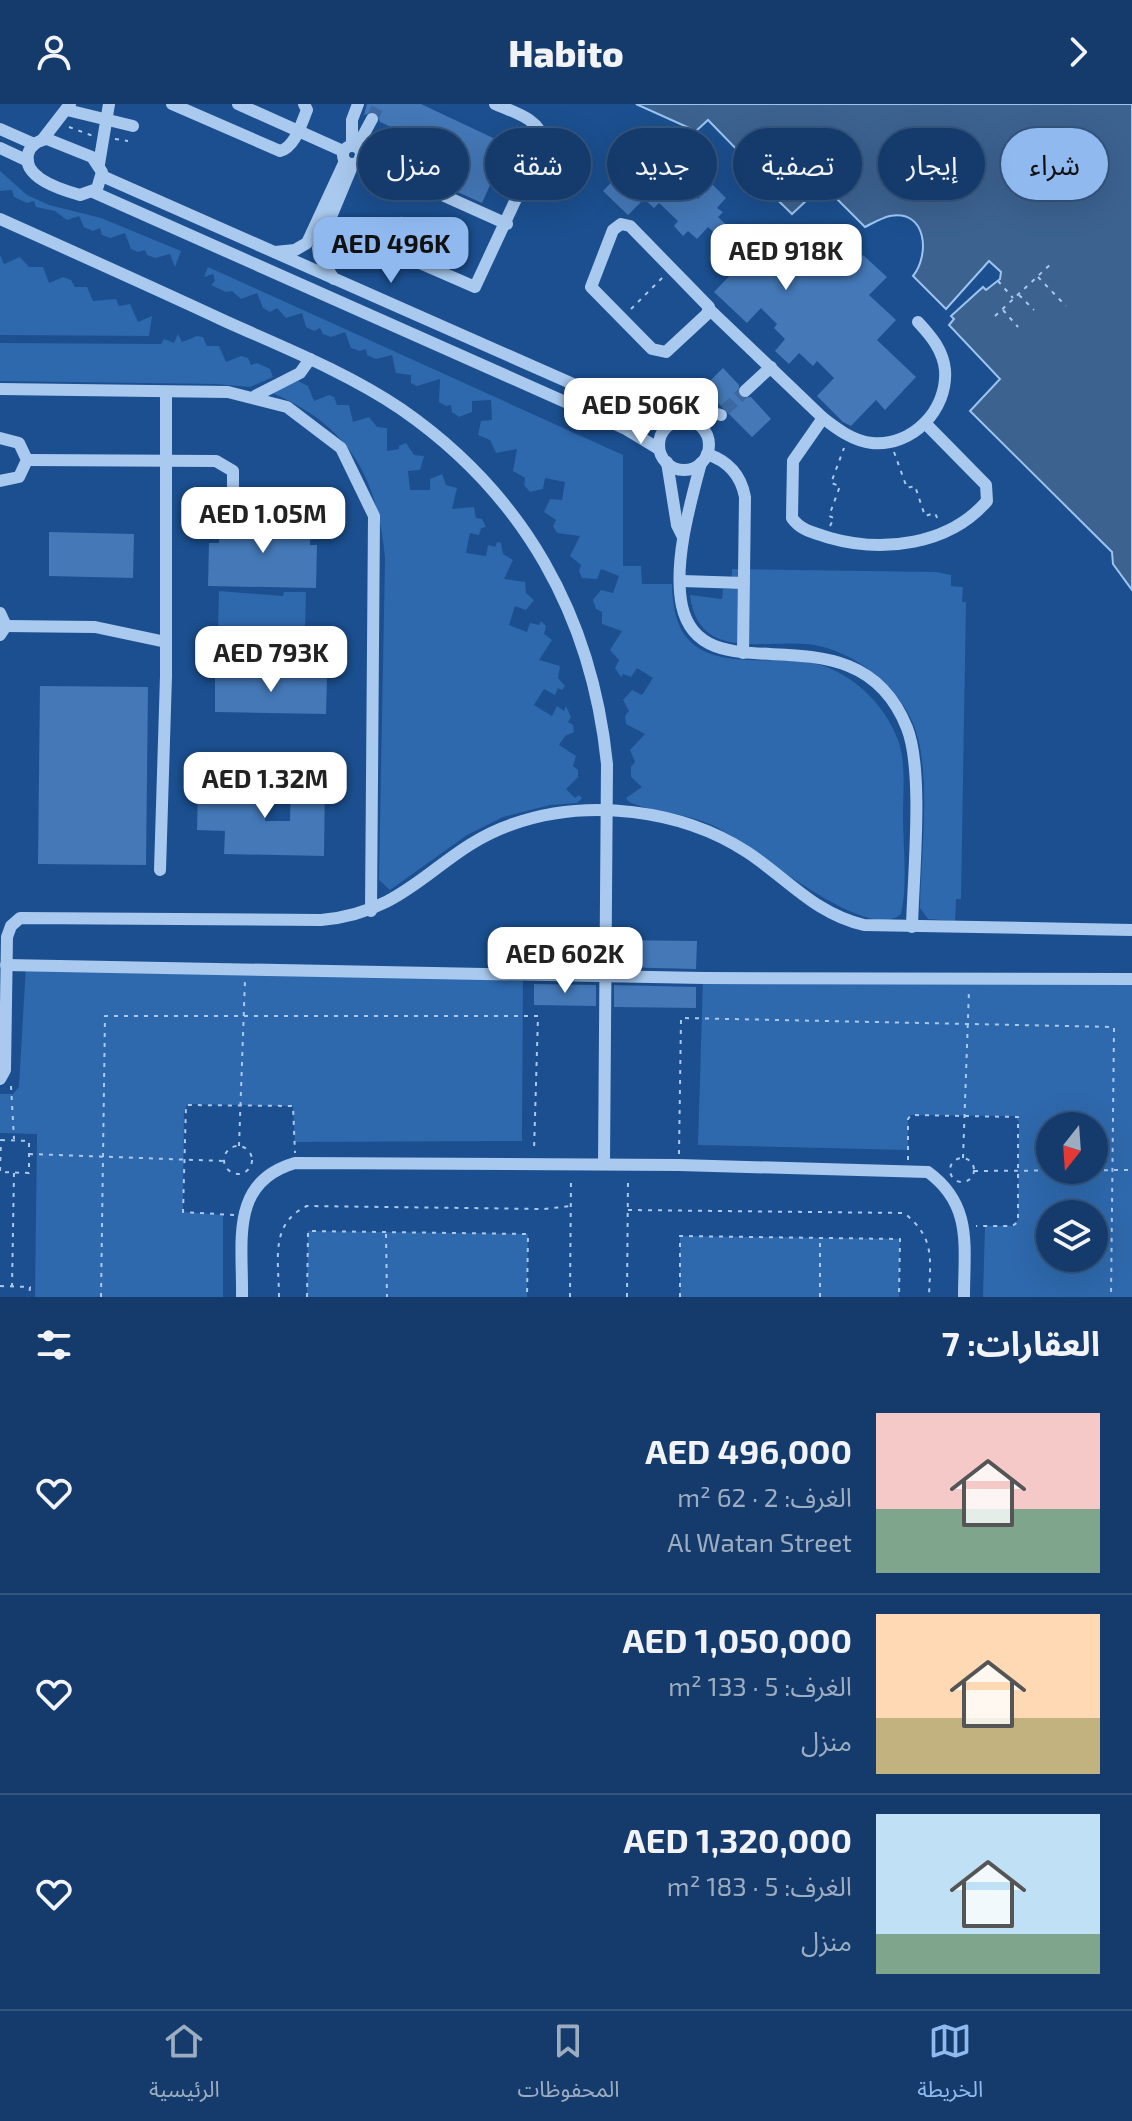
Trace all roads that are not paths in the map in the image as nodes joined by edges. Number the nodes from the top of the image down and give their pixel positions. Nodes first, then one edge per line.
1 (109, 104) edge
2 (172, 104) edge
3 (238, 104) edge
4 (304, 104) edge
5 (358, 104) edge
6 (495, 104) edge
7 (66, 112) edge
8 (105, 119) junction
9 (372, 119) tunnel mouth
10 (133, 126) dead end
11 (0, 129) edge
12 (298, 131) junction
13 (39, 142) junction
14 (0, 148) edge
15 (352, 154) junction
16 (28, 161) junction
17 (101, 170) junction
18 (93, 192) junction
19 (0, 219) edge
20 (328, 223) junction
21 (507, 224) junction
22 (274, 252) junction
23 (334, 279) junction
24 (709, 309) junction
25 (918, 322) dead end
26 (310, 359) junction
27 (771, 367) junction
28 (0, 389) edge
29 (745, 391) tunnel mouth
30 (166, 392) junction
31 (255, 396) junction
32 (597, 397) junction
33 (823, 418) junction
34 (925, 423) junction
35 (668, 426) junction
36 (704, 429) junction
37 (0, 438) edge
38 (659, 449) junction
39 (704, 458) junction
40 (27, 460) junction
41 (166, 461) junction
42 (667, 462) junction
43 (0, 481) edge
44 (233, 504) dead end
45 (676, 511) junction
46 (691, 511) junction
47 (683, 537) junction
48 (682, 581) junction
49 (744, 583) junction
50 (0, 613) edge
51 (3, 631) edge
52 (166, 642) junction
53 (743, 653) junction
54 (606, 810) junction
55 (160, 870) dead end
56 (371, 911) junction
57 (912, 927) junction
58 (1132, 930) edge
59 (6, 965) junction
60 (605, 976) junction
61 (1132, 979) edge
62 (2, 1074) edge
63 (604, 1164) junction
64 (242, 1297) edge
65 (964, 1297) edge

1 - 8 street
2 - 12 street
3 - 12 street
4 - 12 street
5 - 15 street
6 - 21 street
7 - 8 street
7 - 13 street
8 - 10 street
8 - 17 street
9 - 15 street
11 - 13 street
12 - 15 street
13 - 16 street
13 - 17 street
14 - 16 street
15 - 20 street
15 - 21 street
15 - 22 street
16 - 18 street
17 - 18 street
17 - 22 street
18 - 38 street
19 - 26 street
20 - 21 street
20 - 23 street
22 - 23 street
23 - 32 street
24 - 24 street
24 - 27 street
25 - 34 street
26 - 31 street
26 - 54 street
27 - 29 street
27 - 33 street
28 - 30 street
30 - 31 street
30 - 41 street
31 - 56 street
32 - 35 street
32 - 36 street
33 - 34 street
33 - 34 street
35 - 36 street
35 - 38 street
36 - 39 street
37 - 40 street
38 - 42 street
39 - 42 street
39 - 46 street
39 - 49 street
40 - 41 street
40 - 43 street
41 - 44 street
41 - 52 street
42 - 45 street
45 - 46 street
45 - 47 street
46 - 47 street
47 - 48 street
48 - 49 street
48 - 53 street
49 - 53 street
50 - 51 street
51 - 52 street
52 - 55 street
53 - 57 street
54 - 56 street
54 - 57 street
54 - 60 street
56 - 59 street
57 - 58 street
59 - 60 street
59 - 62 street
60 - 61 street
60 - 63 street
63 - 64 street
63 - 65 street

